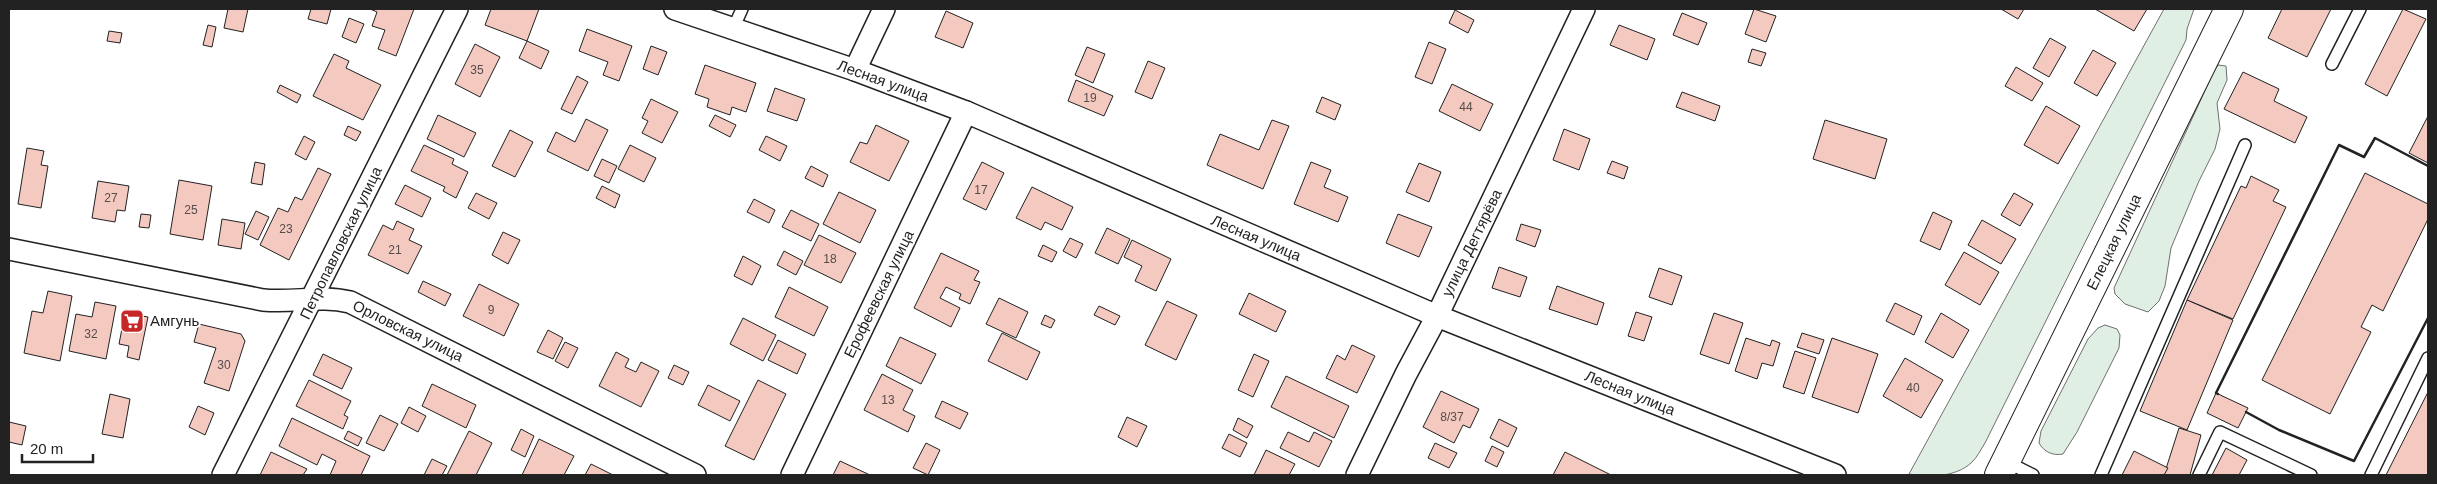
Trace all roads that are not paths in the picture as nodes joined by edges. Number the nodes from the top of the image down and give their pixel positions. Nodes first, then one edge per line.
1 (457, 9) edge
2 (742, 9) edge
3 (884, 9) edge
4 (1584, 9) edge
5 (2229, 9) edge
6 (2360, 9) edge
7 (684, 10) edge
8 (733, 28) junction
9 (2332, 64) dead end
10 (855, 70) junction
11 (966, 112) junction
12 (2246, 145) dead end
13 (9, 248) edge
14 (314, 298) junction
15 (1437, 316) junction
16 (2428, 358) edge
17 (2002, 468) edge
18 (224, 475) edge
19 (695, 475) edge
20 (792, 475) edge
21 (1356, 475) edge
22 (1835, 475) edge
23 (2033, 475) edge
24 (2102, 475) edge
25 (2199, 475) edge
26 (2311, 475) edge
27 (2371, 475) edge

1 - 14 street, Петропавловская улица
2 - 8 lane
3 - 10 street
4 - 15 street, улица Дегтярёва
5 - 17 main road, Елецкая улица
6 - 9 lane
7 - 8 street, Лесная улица
8 - 10 street, Лесная улица
10 - 11 street, Лесная улица
11 - 15 street, Лесная улица
11 - 20 street, Ерофеевская улица
12 - 24 lane
13 - 14 street, Орловская улица
14 - 18 street, Петропавловская улица
14 - 19 street, Орловская улица
15 - 21 street, улица Дегтярёва
15 - 22 street, Лесная улица
16 - 27 lane
17 - 23 lane
25 - 26 lane

